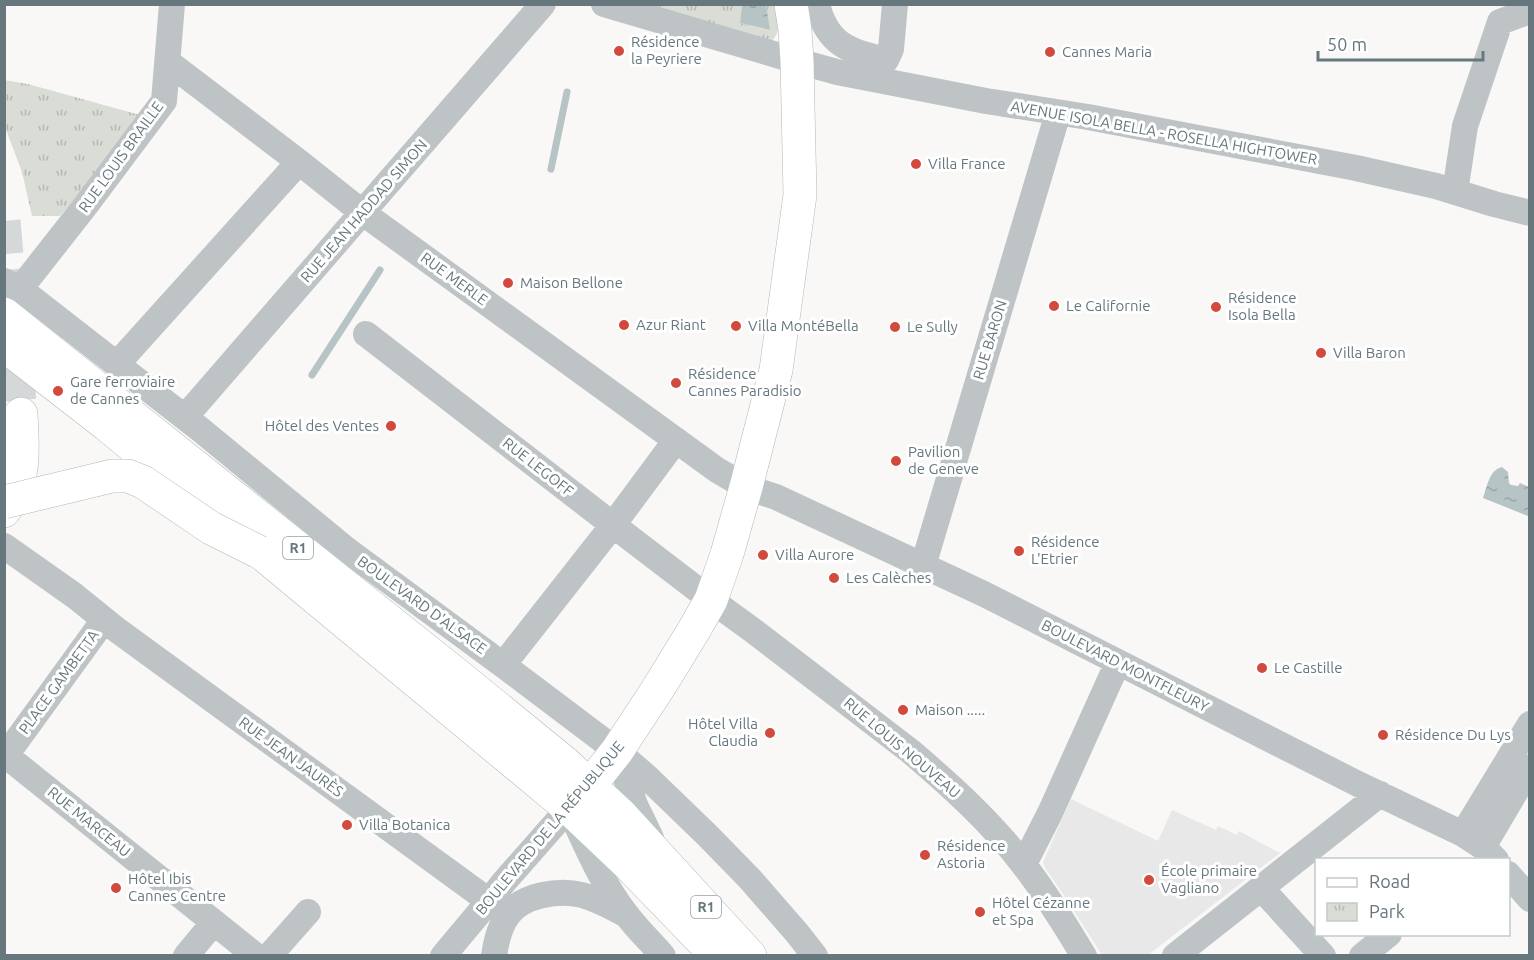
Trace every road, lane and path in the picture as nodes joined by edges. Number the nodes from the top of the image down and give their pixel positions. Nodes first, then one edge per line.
1 (172, 4) edge
2 (543, 4) edge
3 (604, 4) edge
4 (637, 4) edge
5 (776, 4) edge
6 (791, 4) edge
7 (817, 4) edge
8 (895, 4) edge
9 (1530, 11) edge
10 (168, 62) junction
11 (797, 62) junction
12 (1058, 113) junction
13 (299, 162) junction
14 (1455, 192) junction
15 (363, 213) junction
16 (1530, 213) edge
17 (4, 268) edge
18 (10, 294) edge
19 (366, 334) dead end
20 (4, 345) edge
21 (117, 364) junction
22 (185, 417) junction
23 (10, 422) tunnel mouth
24 (676, 440) junction
25 (746, 487) junction
26 (4, 502) edge
27 (4, 511) edge
28 (613, 525) junction
29 (4, 546) edge
30 (259, 552) junction
31 (923, 566) junction
32 (711, 600) junction
33 (104, 620) junction
34 (1118, 662) junction
35 (503, 665) junction
36 (1530, 724) edge
37 (617, 751) junction
38 (1525, 755) edge
39 (5, 756) edge
40 (1380, 794) junction
41 (580, 797) junction
42 (1484, 851) edge
43 (662, 860) junction
44 (1023, 864) junction
45 (1510, 875) edge
46 (1262, 888) junction
47 (1530, 899) edge
48 (499, 908) junction
49 (308, 912) dead end
50 (626, 914) junction
51 (214, 922) junction
52 (1387, 936) edge
53 (453, 952) edge
54 (186, 956) edge
55 (256, 956) edge
56 (269, 956) edge
57 (494, 956) edge
58 (663, 956) edge
59 (717, 956) edge
60 (750, 956) edge
61 (815, 956) edge
62 (1084, 956) edge
63 (1175, 956) edge
64 (1323, 956) edge
65 (1362, 956) edge

1 - 10 street, RUE LOUIS BRAILLE
2 - 15 street, RUE JEAN HADDAD SIMON
3 - 11 street, AVENUE ISOLA BELLA - ROSELLA HIGHTOWER
4 - 5 street
6 - 11 main road, BOULEVARD DE LA RÉPUBLIQUE
7 - 8 street
9 - 14 street
10 - 13 street, RUE MERLE
10 - 18 street, RUE LOUIS BRAILLE
11 - 12 street, AVENUE ISOLA BELLA - ROSELLA HIGHTOWER
11 - 25 main road, BOULEVARD DE LA RÉPUBLIQUE
12 - 14 street, AVENUE ISOLA BELLA - ROSELLA HIGHTOWER
12 - 31 street, RUE BARON
13 - 15 street, RUE MERLE
13 - 21 street
14 - 16 street, AVENUE ISOLA BELLA - ROSELLA HIGHTOWER
15 - 22 street, RUE JEAN HADDAD SIMON
15 - 24 street, RUE MERLE
17 - 18 street, BOULEVARD D'ALSACE
18 - 21 street, BOULEVARD D'ALSACE
18 - 41 main road, R1
19 - 28 street, RUE LEGOFF
20 - 30 main road, R1
21 - 22 street, BOULEVARD D'ALSACE
22 - 35 street, BOULEVARD D'ALSACE
23 - 27 main road
24 - 25 street, RUE MERLE
24 - 28 street
25 - 31 street, BOULEVARD MONTFLEURY
25 - 32 main road, BOULEVARD DE LA RÉPUBLIQUE
26 - 30 main road, bridge
28 - 32 street, RUE LEGOFF
28 - 35 street
29 - 33 street, PLACE GAMBETTA
30 - 41 main road, R1
31 - 34 street, BOULEVARD MONTFLEURY
32 - 37 main road, BOULEVARD DE LA RÉPUBLIQUE
32 - 44 street, RUE LOUIS NOUVEAU
33 - 39 street, PLACE GAMBETTA
33 - 48 street, RUE JEAN JAURÈS
34 - 40 street, BOULEVARD MONTFLEURY
34 - 44 street
35 - 37 street, BOULEVARD D'ALSACE
36 - 38 street
37 - 41 main road, BOULEVARD DE LA RÉPUBLIQUE
37 - 43 street
37 - 61 street, BOULEVARD D'ALSACE
38 - 42 street
39 - 51 street, RUE MARCEAU
40 - 42 street, BOULEVARD MONTFLEURY
40 - 46 street
41 - 43 main road
41 - 48 street, BOULEVARD DE LA RÉPUBLIQUE
41 - 50 street
41 - 59 main road, R1
43 - 60 main road, R1
44 - 62 street, RUE LOUIS NOUVEAU
45 - 47 street
46 - 63 street
46 - 64 street
48 - 50 street
48 - 53 street, BOULEVARD DE LA RÉPUBLIQUE
48 - 57 street
49 - 56 street
50 - 58 street
51 - 54 street
51 - 55 street, RUE MARCEAU
52 - 65 street

